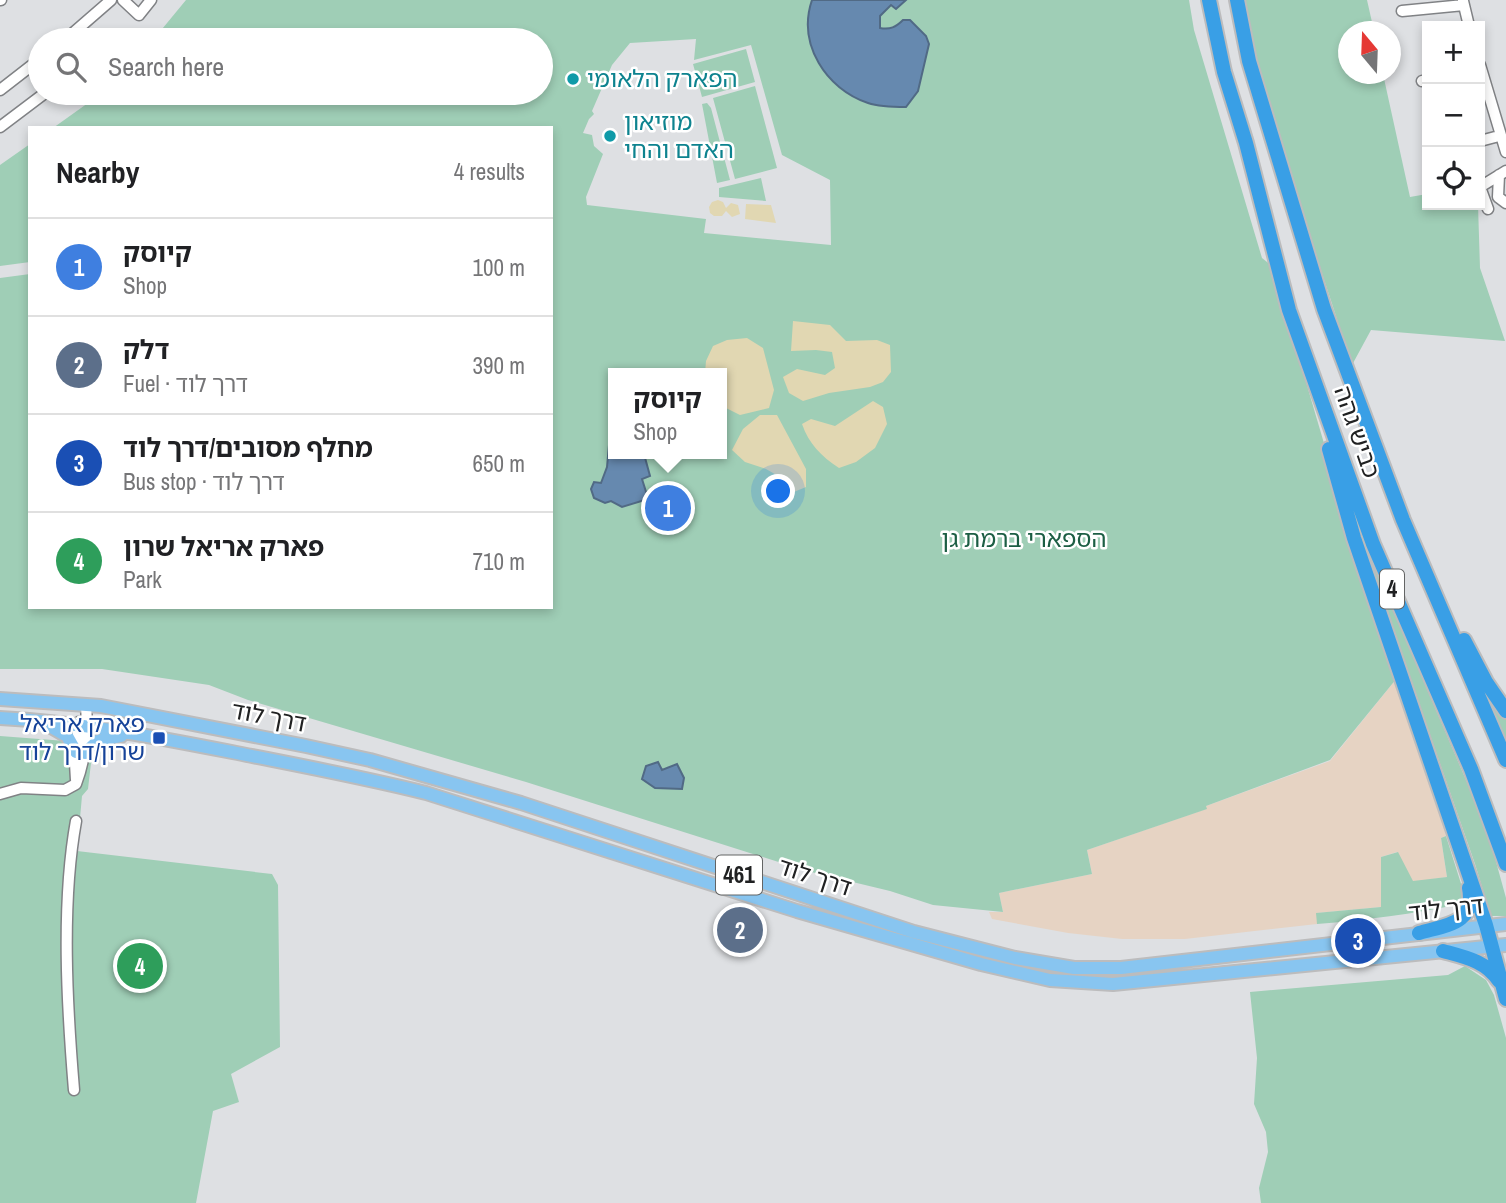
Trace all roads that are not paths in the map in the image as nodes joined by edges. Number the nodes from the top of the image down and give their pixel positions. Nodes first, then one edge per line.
1 (111, 0) edge
2 (123, 0) edge
3 (151, 0) edge
4 (1209, 0) edge
5 (1237, 0) edge
6 (1464, 3) edge
7 (1402, 11) dead end
8 (1468, 21) edge
9 (82, 28) edge
10 (28, 68) edge
11 (1485, 84) edge
12 (0, 90) edge
13 (29, 105) edge
14 (0, 127) edge
15 (1500, 136) junction
16 (1485, 140) edge
17 (1506, 152) edge
18 (1502, 173) edge
19 (1506, 203) edge
20 (1488, 209) dead end
21 (1289, 310) junction
22 (1403, 520) junction
23 (0, 699) edge
24 (86, 705) junction
25 (1506, 711) edge
26 (0, 718) edge
27 (38, 721) junction
28 (83, 725) junction
29 (142, 734) junction
30 (80, 752) junction
31 (1506, 760) edge
32 (1437, 779) junction
33 (0, 794) edge
34 (76, 821) dead end
35 (1506, 864) edge
36 (1506, 924) edge
37 (1486, 925) junction
38 (1419, 933) junction
39 (1499, 946) edge
40 (1443, 951) junction
41 (1505, 996) edge
42 (74, 1090) dead end

1 - 9 street
2 - 3 street
4 - 21 highway, כביש גהה / 4
5 - 22 highway, כביש גהה / 4
6 - 7 street
6 - 8 street
10 - 12 street
11 - 15 street
13 - 14 street
15 - 16 street
15 - 17 street
18 - 19 street
18 - 20 street
21 - 32 highway
21 - 35 highway, כביש גהה / 4
22 - 25 highway
22 - 31 highway, כביש גהה / 4
23 - 24 main road, דרך לוד / 461
24 - 28 street
24 - 38 main road, דרך לוד / 461
26 - 27 main road, דרך לוד / 461
27 - 28 main road, דרך לוד / 461
27 - 30 main road
28 - 29 main road, דרך לוד / 461
28 - 30 street
29 - 30 main road
29 - 40 main road, דרך לוד / 461
30 - 33 street
32 - 37 highway
32 - 38 highway
34 - 42 street
36 - 37 main road, דרך לוד / 461
37 - 38 main road, דרך לוד / 461
37 - 39 highway
39 - 40 main road, דרך לוד / 461
39 - 41 highway
40 - 41 highway

